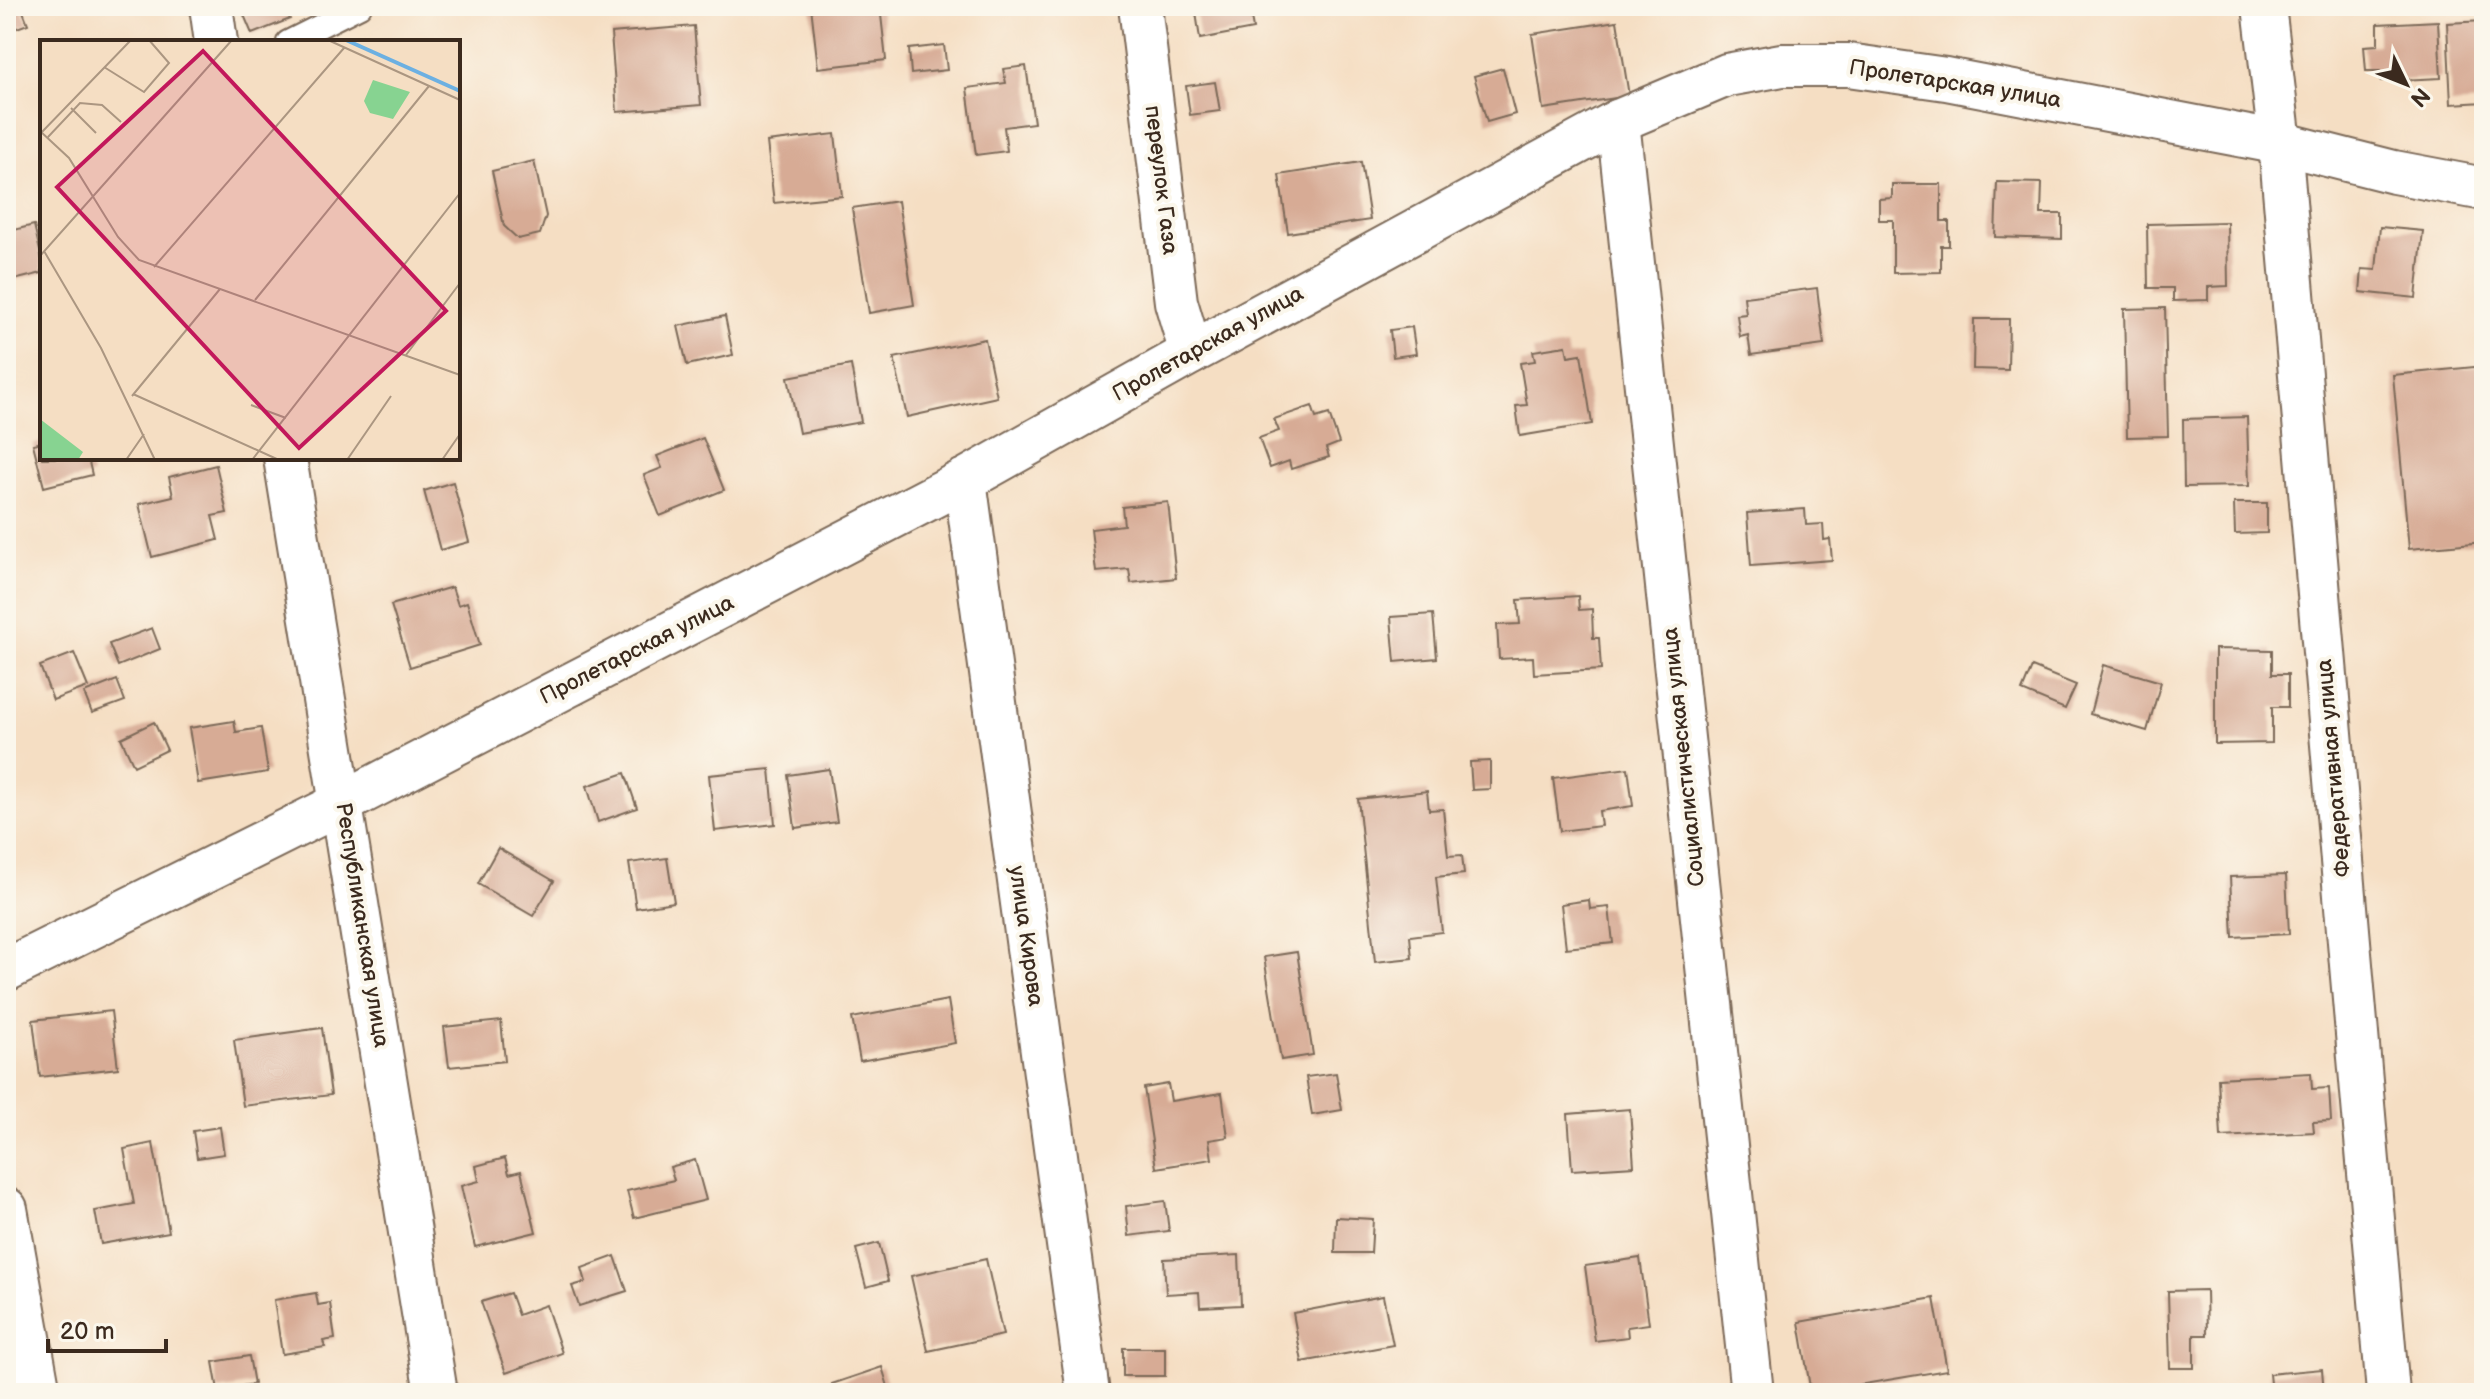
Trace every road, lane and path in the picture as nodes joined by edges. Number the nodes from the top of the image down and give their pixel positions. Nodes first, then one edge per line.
1 (211, 6) edge
2 (360, 6) edge
3 (1140, 6) edge
4 (2264, 6) edge
5 (216, 40) edge
6 (292, 40) edge
7 (1618, 121) junction
8 (2280, 143) junction
9 (2484, 189) edge
10 (1191, 353) junction
11 (285, 460) edge
12 (965, 480) junction
13 (342, 803) junction
14 (6, 970) edge
15 (6, 1209) edge
16 (39, 1393) edge
17 (436, 1393) edge
18 (1088, 1393) edge
19 (1752, 1393) edge
20 (2388, 1393) edge

1 - 5 street
2 - 6 lane
3 - 10 street, переулок Газа
4 - 8 street, Федеративная улица
7 - 8 street, Пролетарская улица
7 - 10 street, Пролетарская улица
7 - 19 street, Социалистическая улица
8 - 9 street, Пролетарская улица
8 - 20 street, Федеративная улица
10 - 12 street, Пролетарская улица
11 - 13 street, Республиканская улица
12 - 13 street, Пролетарская улица
12 - 18 street, улица Кирова
13 - 14 street, Пролетарская улица
13 - 17 street, Республиканская улица
15 - 16 street

